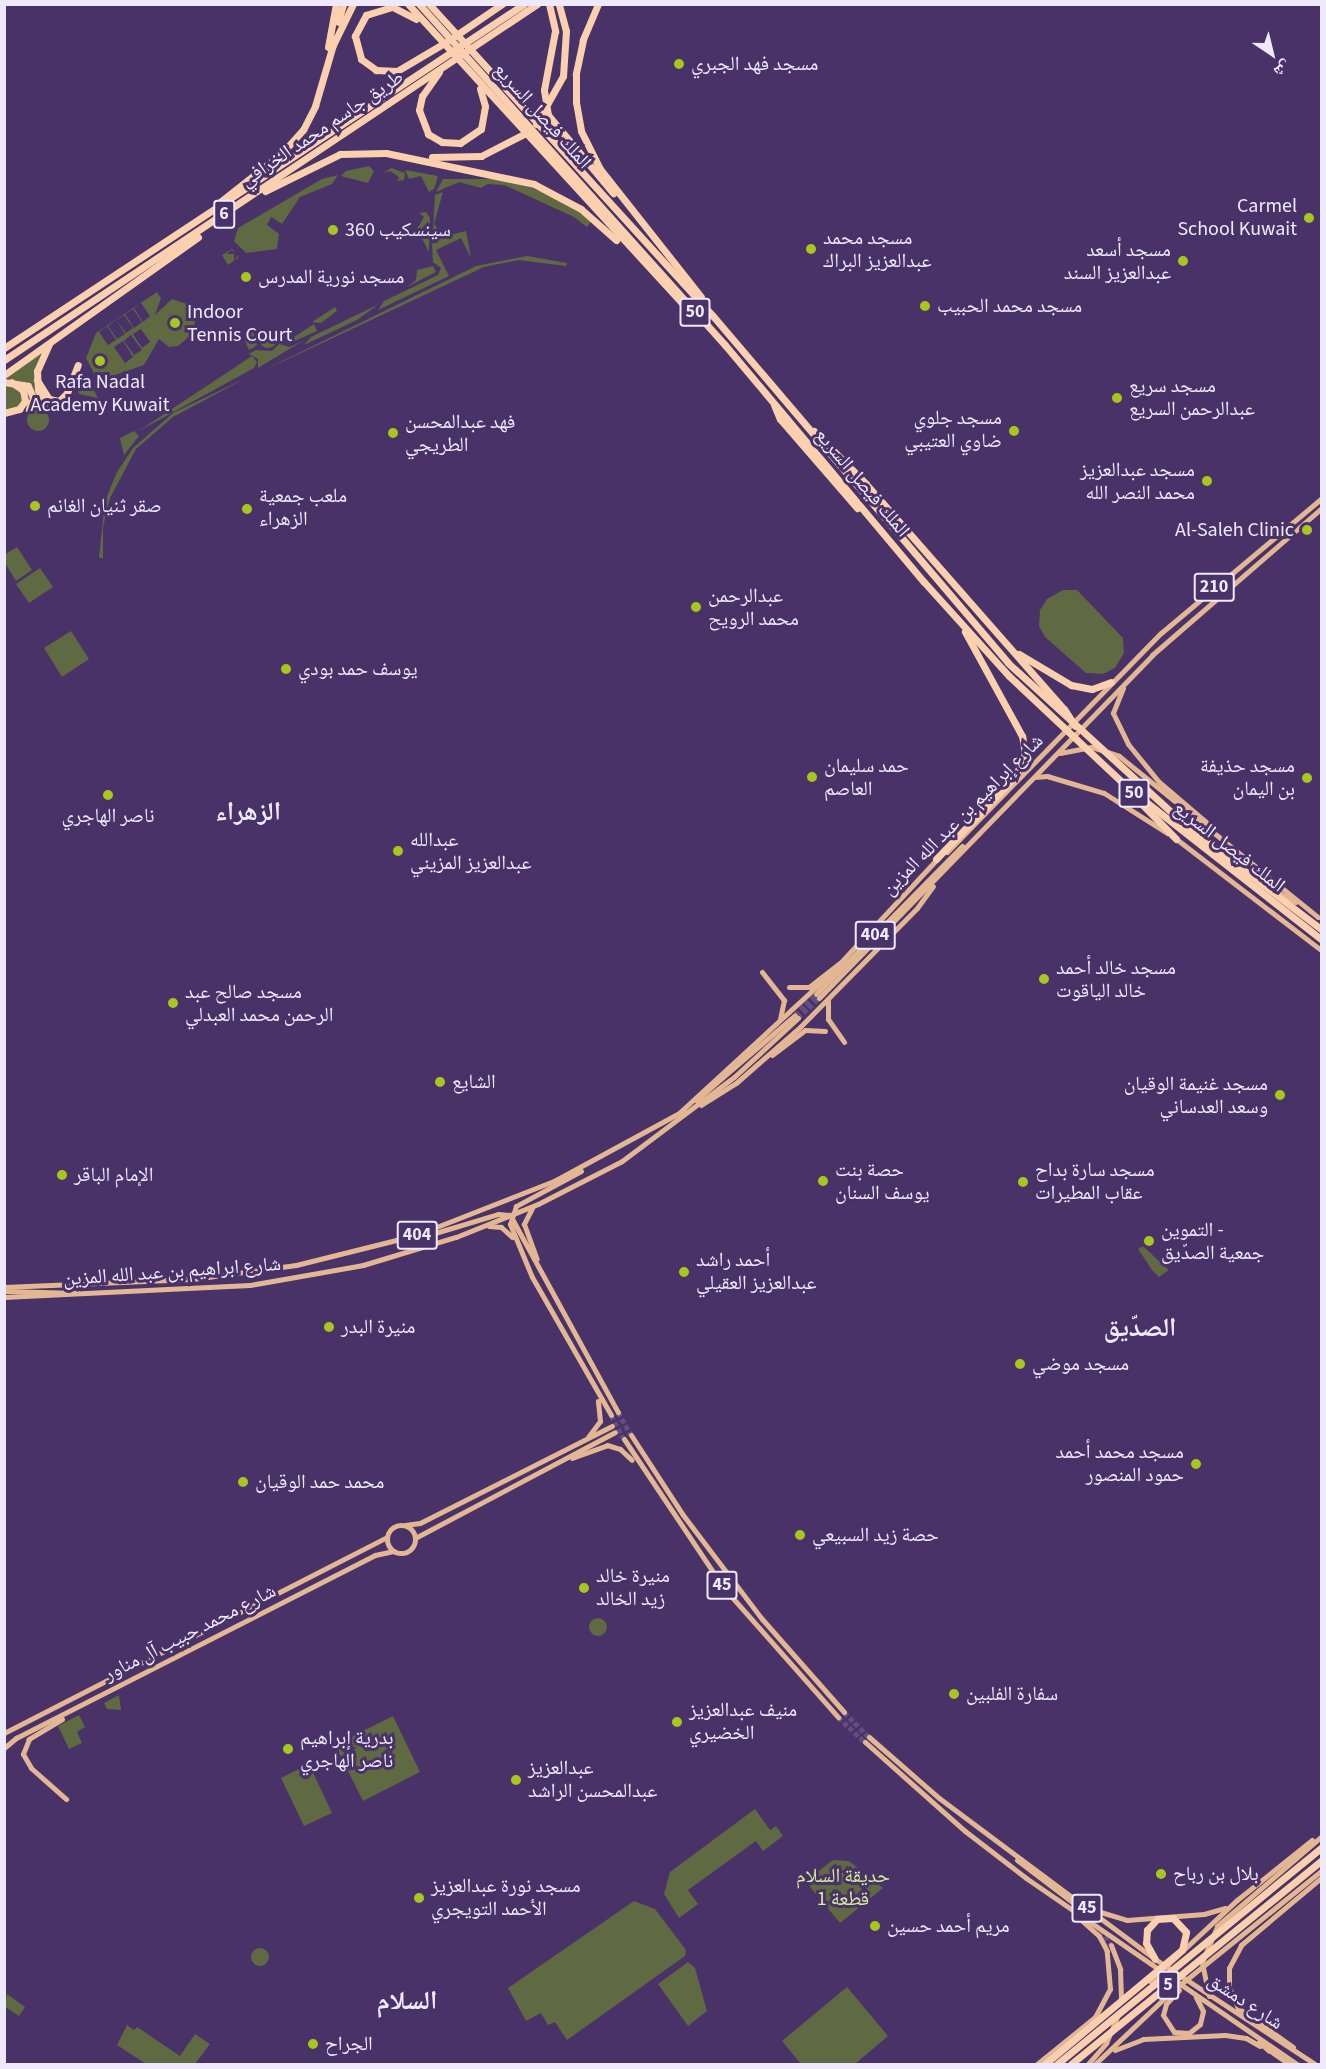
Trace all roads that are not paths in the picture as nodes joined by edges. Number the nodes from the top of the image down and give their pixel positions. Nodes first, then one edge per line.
1 (336, 4) edge
2 (343, 4) edge
3 (353, 4) edge
4 (408, 4) edge
5 (417, 4) edge
6 (502, 4) edge
7 (524, 4) edge
8 (549, 4) edge
9 (559, 4) edge
10 (598, 4) edge
11 (536, 5) edge
12 (427, 8) edge
13 (430, 31) junction
14 (480, 38) junction
15 (333, 45) junction
16 (441, 64) junction
17 (468, 72) junction
18 (321, 88) junction
19 (402, 155) junction
20 (246, 200) junction
21 (226, 213) junction
22 (203, 216) junction
23 (639, 221) junction
24 (652, 275) junction
25 (713, 316) junction
26 (53, 340) junction
27 (725, 345) junction
28 (4, 348) edge
29 (4, 360) edge
30 (78, 365) dead end
31 (4, 375) edge
32 (37, 380) junction
33 (8, 382) edge
34 (29, 409) dead end
35 (47, 409) dead end
36 (4, 413) edge
37 (795, 413) junction
38 (1322, 498) edge
39 (1315, 503) junction
40 (1321, 509) edge
41 (1186, 623) junction
42 (963, 627) junction
43 (1161, 633) junction
44 (996, 636) junction
45 (1111, 682) junction
46 (1124, 683) junction
47 (1088, 706) junction
48 (1081, 714) joint
49 (1094, 714) junction
50 (1076, 729) junction
51 (1033, 778) junction
52 (1127, 787) junction
53 (1215, 831) junction
54 (1176, 839) junction
55 (956, 844) junction
56 (936, 859) junction
57 (935, 877) junction
58 (1258, 880) junction
59 (1320, 918) edge
60 (1322, 930) edge
61 (1322, 940) edge
62 (1322, 951) edge
63 (842, 963) junction
64 (762, 972) dead end
65 (789, 987) dead end
66 (817, 996) tunnel mouth
67 (829, 998) junction
68 (774, 1028) junction
69 (825, 1031) dead end
70 (844, 1042) dead end
71 (767, 1056) junction
72 (697, 1105) junction
73 (679, 1113) junction
74 (590, 1163) junction
75 (538, 1204) junction
76 (510, 1215) junction
77 (456, 1237) junction
78 (515, 1240) junction
79 (384, 1245) junction
80 (545, 1280) junction
81 (4, 1289) edge
82 (83, 1294) junction
83 (4, 1297) edge
84 (598, 1401) dead end
85 (618, 1412) tunnel mouth
86 (610, 1415) tunnel mouth
87 (631, 1435) tunnel mouth
88 (624, 1439) tunnel mouth
89 (585, 1440) junction
90 (632, 1460) dead end
91 (559, 1461) junction
92 (405, 1525) junction
93 (387, 1537) junction
94 (415, 1538) junction
95 (393, 1551) junction
96 (89, 1702) junction
97 (844, 1712) tunnel mouth
98 (838, 1717) tunnel mouth
99 (4, 1733) edge
100 (4, 1748) edge
101 (66, 1799) dead end
102 (1322, 1835) edge
103 (1322, 1847) edge
104 (1322, 1860) edge
105 (1322, 1870) edge
106 (1322, 1877) edge
107 (1237, 1900) junction
108 (1082, 1906) junction
109 (1070, 1908) junction
110 (1129, 1944) junction
111 (1111, 1946) tunnel mouth
112 (1155, 1959) junction
113 (1192, 1975) junction
114 (1194, 1994) junction
115 (1127, 1997) junction
116 (1229, 2014) junction
117 (1269, 2051) junction
118 (1303, 2056) junction
119 (1096, 2061) edge
120 (1037, 2064) edge
121 (1045, 2064) edge
122 (1057, 2064) edge
123 (1071, 2064) edge
124 (1088, 2064) edge
125 (1289, 2064) edge
126 (1297, 2064) edge
127 (1315, 2064) edge

1 - 18 highway
2 - 15 highway
3 - 15 highway
4 - 13 highway
5 - 12 highway, الملك فيصل السريع / 50
6 - 13 highway
7 - 14 highway, طريق جاسم محمد الخرافي / 6
8 - 23 highway
9 - 19 highway
10 - 23 highway
11 - 14 highway, طريق جاسم محمد الخرافي / 6
12 - 25 highway, الملك فيصل السريع / 50
12 - 27 highway, الملك فيصل السريع / 50
13 - 17 highway
14 - 16 highway, طريق جاسم محمد الخرافي / 6
14 - 16 highway, طريق جاسم محمد الخرافي / 6
15 - 18 highway
16 - 17 highway
16 - 20 highway, طريق جاسم محمد الخرافي / 6
16 - 22 highway, طريق جاسم محمد الخرافي / 6
17 - 24 highway
18 - 22 highway
19 - 20 highway
19 - 24 highway
20 - 21 highway, طريق جاسم محمد الخرافي / 6
21 - 26 highway
21 - 29 highway, طريق جاسم محمد الخرافي / 6
22 - 28 highway, طريق جاسم محمد الخرافي / 6
23 - 25 highway
24 - 27 highway
25 - 37 highway, الملك فيصل السريع / 50
26 - 31 highway
26 - 32 highway
27 - 42 highway, الملك فيصل السريع / 50
30 - 32 highway
32 - 35 highway
33 - 34 highway
33 - 36 highway
37 - 44 highway
37 - 50 highway, الملك فيصل السريع / 50
38 - 39 main road, 210
39 - 40 main road
39 - 43 main road, 210
40 - 41 main road, 210
41 - 43 main road
41 - 46 main road, 210
42 - 52 highway, الملك فيصل السريع / 50
42 - 56 highway
43 - 45 main road, 210
44 - 45 highway
44 - 50 highway
45 - 47 main road, 210
46 - 49 main road, 210
46 - 53 main road
47 - 48 main road, 210
47 - 49 main road
48 - 55 main road, شارع إبراهيم بن عبد الله المزين / 404
49 - 51 main road, شارع إبراهيم بن عبد الله المزين / 210
50 - 58 highway, الملك فيصل السريع / 50
51 - 54 main road, الملك فيصل السريع
51 - 57 main road, شارع إبراهيم بن عبد الله المزين
52 - 54 highway
52 - 61 highway, الملك فيصل السريع / 50
53 - 57 main road, شارع إبراهيم بن عبد الله المزين
53 - 59 main road
54 - 62 main road, الملك فيصل السريع
55 - 56 main road, شارع إبراهيم بن عبد الله المزين / 404
55 - 57 main road
56 - 63 main road, شارع إبراهيم بن عبد الله المزين / 404
57 - 66 main road, شارع إبراهيم بن عبد الله المزين
57 - 67 main road, شارع إبراهيم بن عبد الله المزين
58 - 59 main road, الملك فيصل السريع
58 - 60 highway, الملك فيصل السريع / 50
63 - 65 main road
63 - 68 main road, شارع إبراهيم بن عبد الله المزين / 404
64 - 68 main road
67 - 70 main road
67 - 71 main road, شارع إبراهيم بن عبد الله المزين
68 - 73 main road, شارع إبراهيم بن عبد الله المزين / 404
69 - 71 main road
71 - 72 main road, شارع إبراهيم بن عبد الله المزين
72 - 73 main road, شارع إبراهيم بن عبد الله المزين / 404
72 - 75 main road, شارع ابراهيم بن عبد الله المزين / 404
73 - 74 main road, شارع إبراهيم بن عبد الله المزين / 404
74 - 76 main road
74 - 79 main road, شارع إبراهيم بن عبد الله المزين / 404
75 - 76 main road, شارع ابراهيم بن عبد الله المزين / 404
75 - 80 main road
76 - 77 main road, شارع ابراهيم بن عبد الله المزين / 404
76 - 78 main road
76 - 79 main road
76 - 80 main road
77 - 78 main road
77 - 82 main road, شارع ابراهيم بن عبد الله المزين / 404
78 - 86 main road
79 - 81 main road, شارع إبراهيم بن عبد الله المزين / 404
80 - 85 main road
81 - 82 main road
82 - 83 main road, شارع ابراهيم بن عبد الله المزين / 404
84 - 89 main road
87 - 97 main road, 45
88 - 98 main road, 45
89 - 91 main road
89 - 92 main road
90 - 91 main road
91 - 94 main road
92 - 93 main road
92 - 94 main road
93 - 95 main road
93 - 99 main road, شارع محمد حبيب آل مناور
94 - 95 main road
95 - 96 main road, شارع محمد حبيب آل مناور
96 - 100 main road, شارع محمد حبيب آل مناور
96 - 101 main road
102 - 107 main road
102 - 117 main road
103 - 122 highway, 5
104 - 123 highway, 5
105 - 113 main road
106 - 118 main road
107 - 108 main road
107 - 115 main road
108 - 109 main road, 45
108 - 110 main road, 45
109 - 110 main road, 45
109 - 120 main road
110 - 112 main road, شارع دمشق
110 - 114 main road, شارع دمشق
111 - 119 main road
112 - 115 highway
112 - 116 main road, شارع دمشق
113 - 114 main road
113 - 119 main road
114 - 116 main road, شارع دمشق
115 - 121 highway
116 - 118 main road, شارع دمشق
116 - 126 main road, شارع دمشق
117 - 119 main road
117 - 125 main road
118 - 127 main road, شارع دمشق
119 - 124 main road

